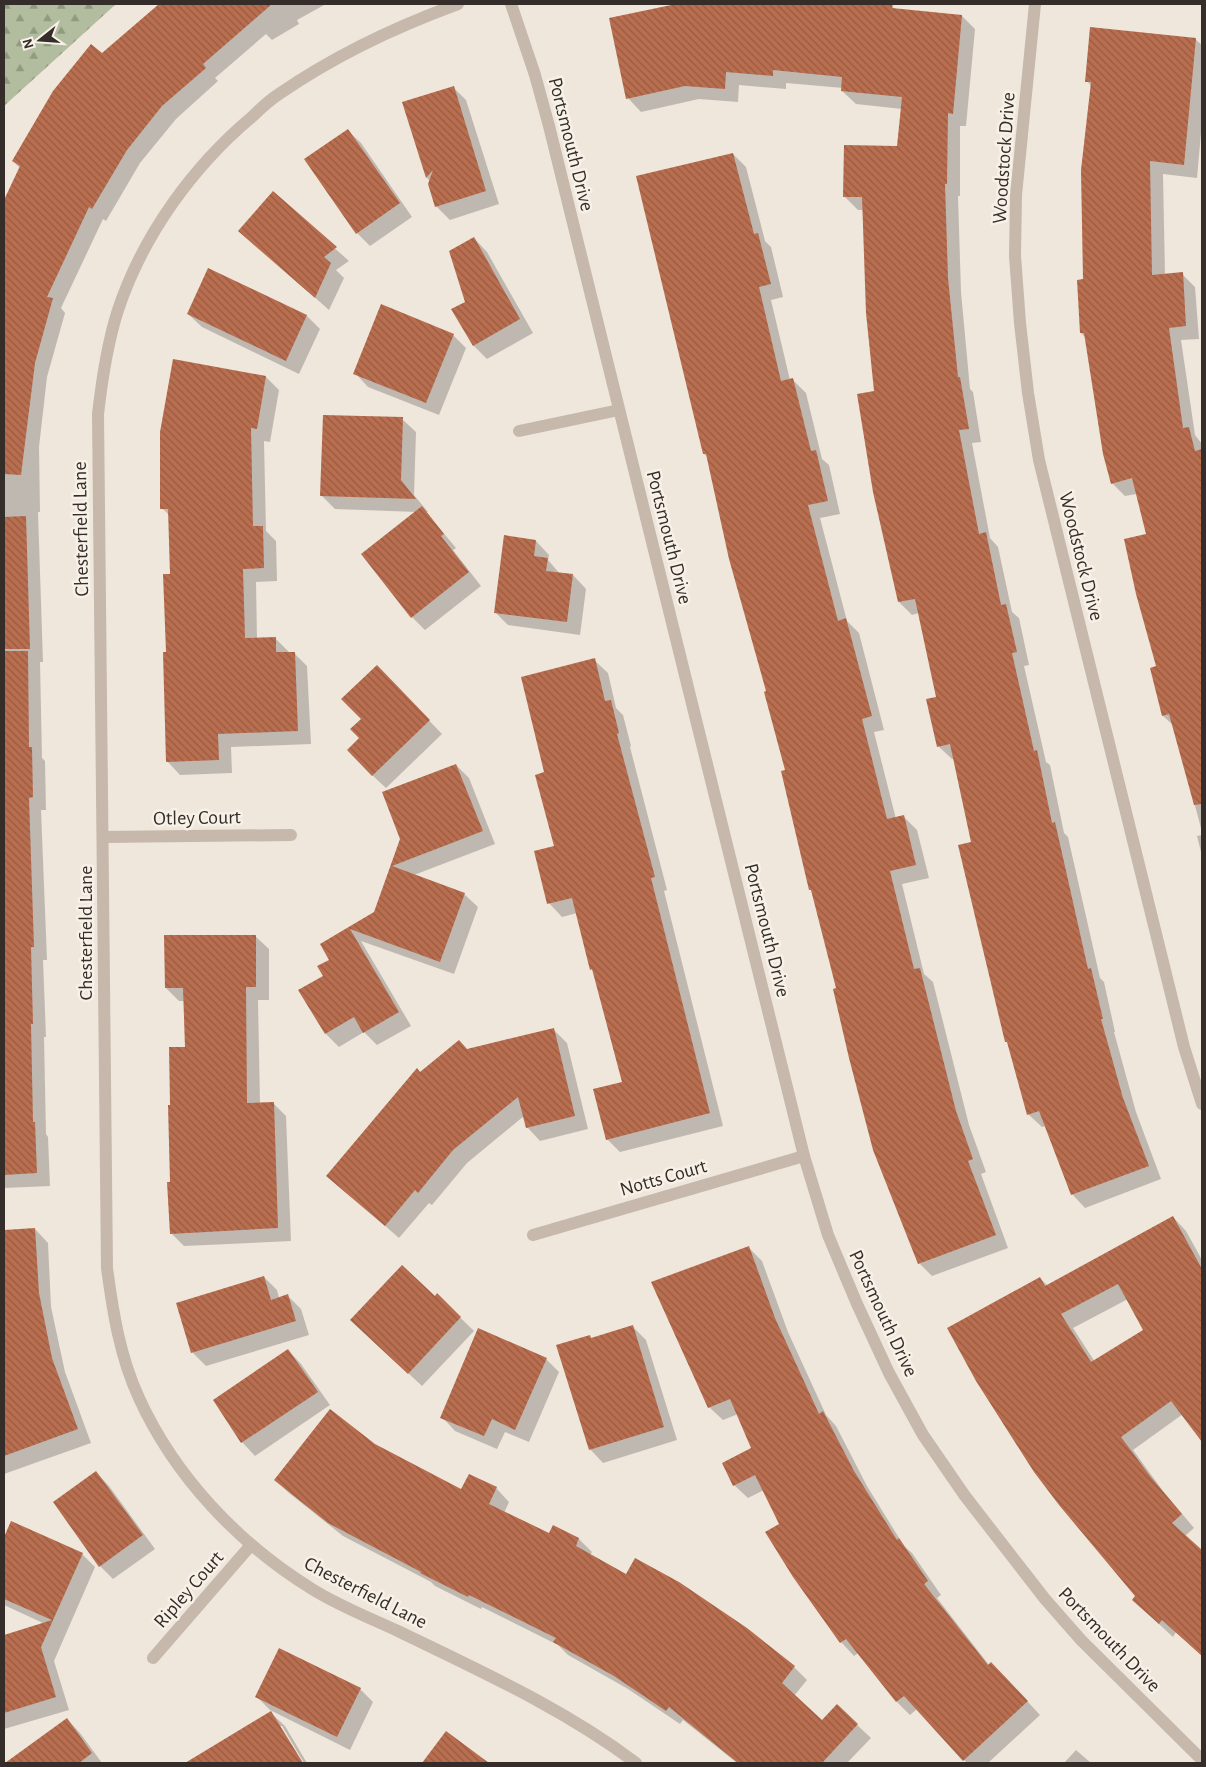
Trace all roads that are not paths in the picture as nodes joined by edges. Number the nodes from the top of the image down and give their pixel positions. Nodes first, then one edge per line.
1 (458, 4) edge
2 (511, 4) edge
3 (1035, 4) edge
4 (619, 410) junction
5 (519, 431) dead end
6 (291, 835) dead end
7 (103, 837) junction
8 (1202, 1104) edge
9 (804, 1156) junction
10 (533, 1234) dead end
11 (251, 1545) junction
12 (153, 1658) dead end
13 (1202, 1760) edge
14 (636, 1763) edge

1 - 7 street, Chesterfield Lane
2 - 4 street, Portsmouth Drive
3 - 8 street, Woodstock Drive
4 - 5 street
4 - 9 street, Portsmouth Drive
6 - 7 street, Otley Court
7 - 11 street, Chesterfield Lane
9 - 10 street, Notts Court
9 - 13 street, Portsmouth Drive
11 - 12 street, Ripley Court
11 - 14 street, Chesterfield Lane

